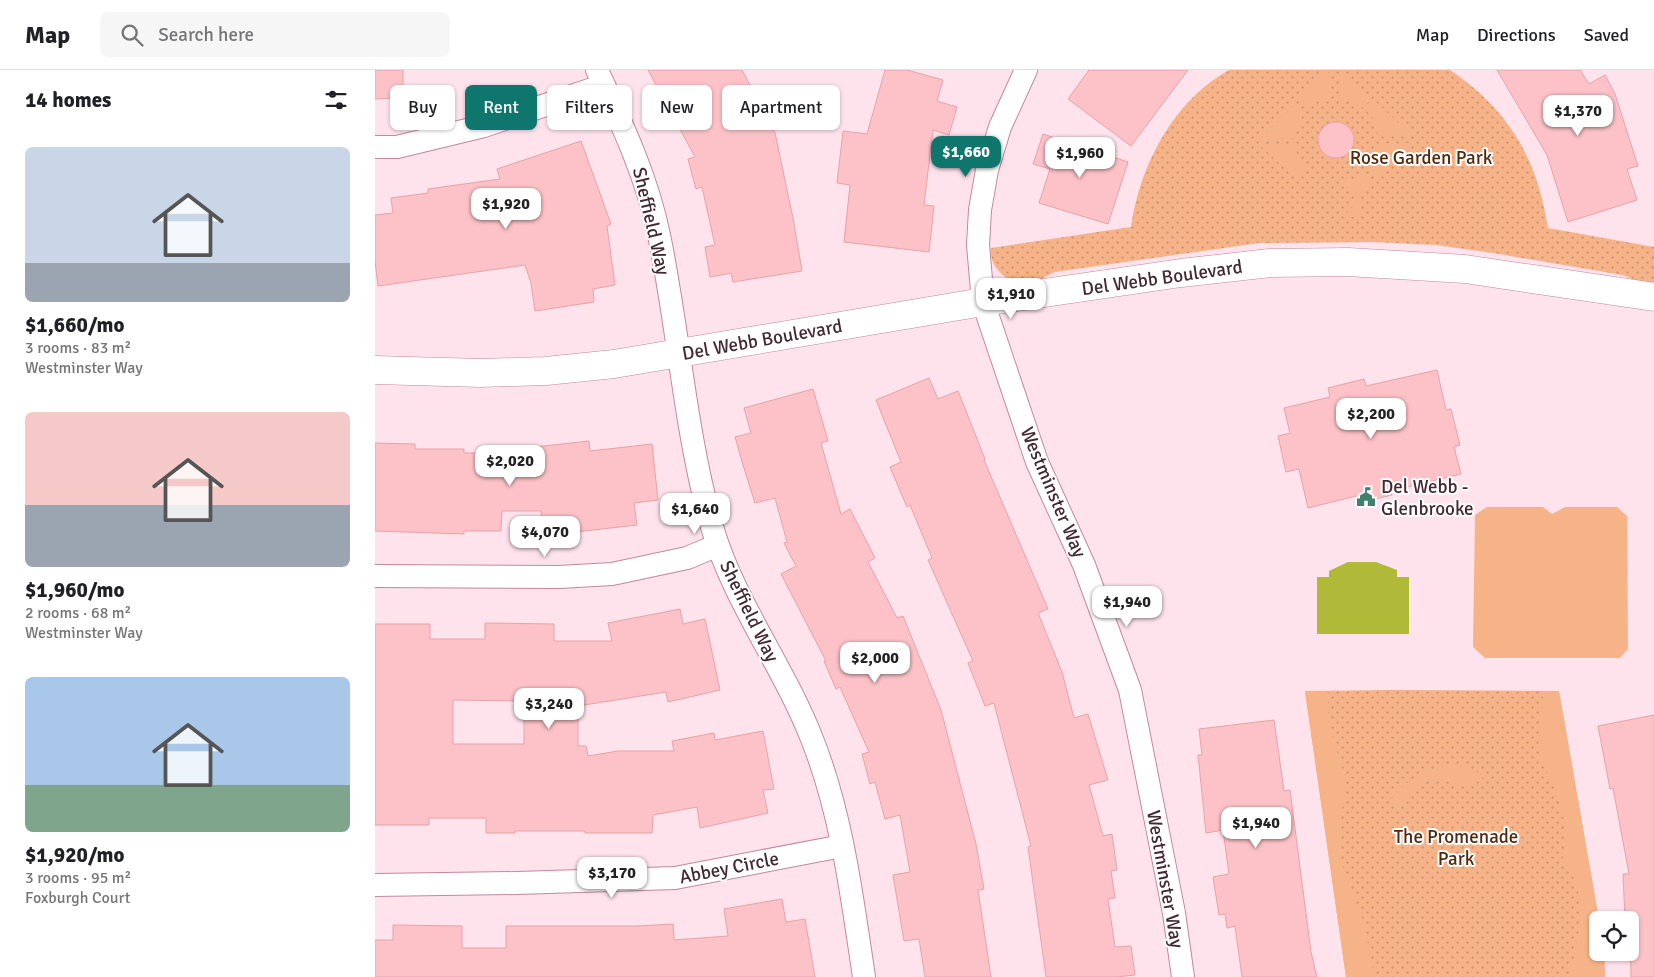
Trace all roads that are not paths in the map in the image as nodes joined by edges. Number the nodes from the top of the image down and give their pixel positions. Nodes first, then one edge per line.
1 (1019, 72) edge
2 (601, 78) edge
3 (375, 147) edge
4 (1654, 297) edge
5 (983, 302) junction
6 (677, 354) junction
7 (375, 370) edge
8 (718, 545) junction
9 (375, 576) edge
10 (842, 846) junction
11 (375, 885) edge
12 (864, 977) edge
13 (1183, 977) edge

1 - 5 street, Westminster Way
2 - 3 street
2 - 6 street, Sheffield Way
4 - 5 street, Del Webb Boulevard
5 - 6 street, Del Webb Boulevard
5 - 13 street, Westminster Way
6 - 7 street, Del Webb Boulevard
6 - 8 street, Sheffield Way
8 - 9 street
8 - 10 street, Sheffield Way
10 - 11 street, Abbey Circle
10 - 12 street, Sheffield Way

